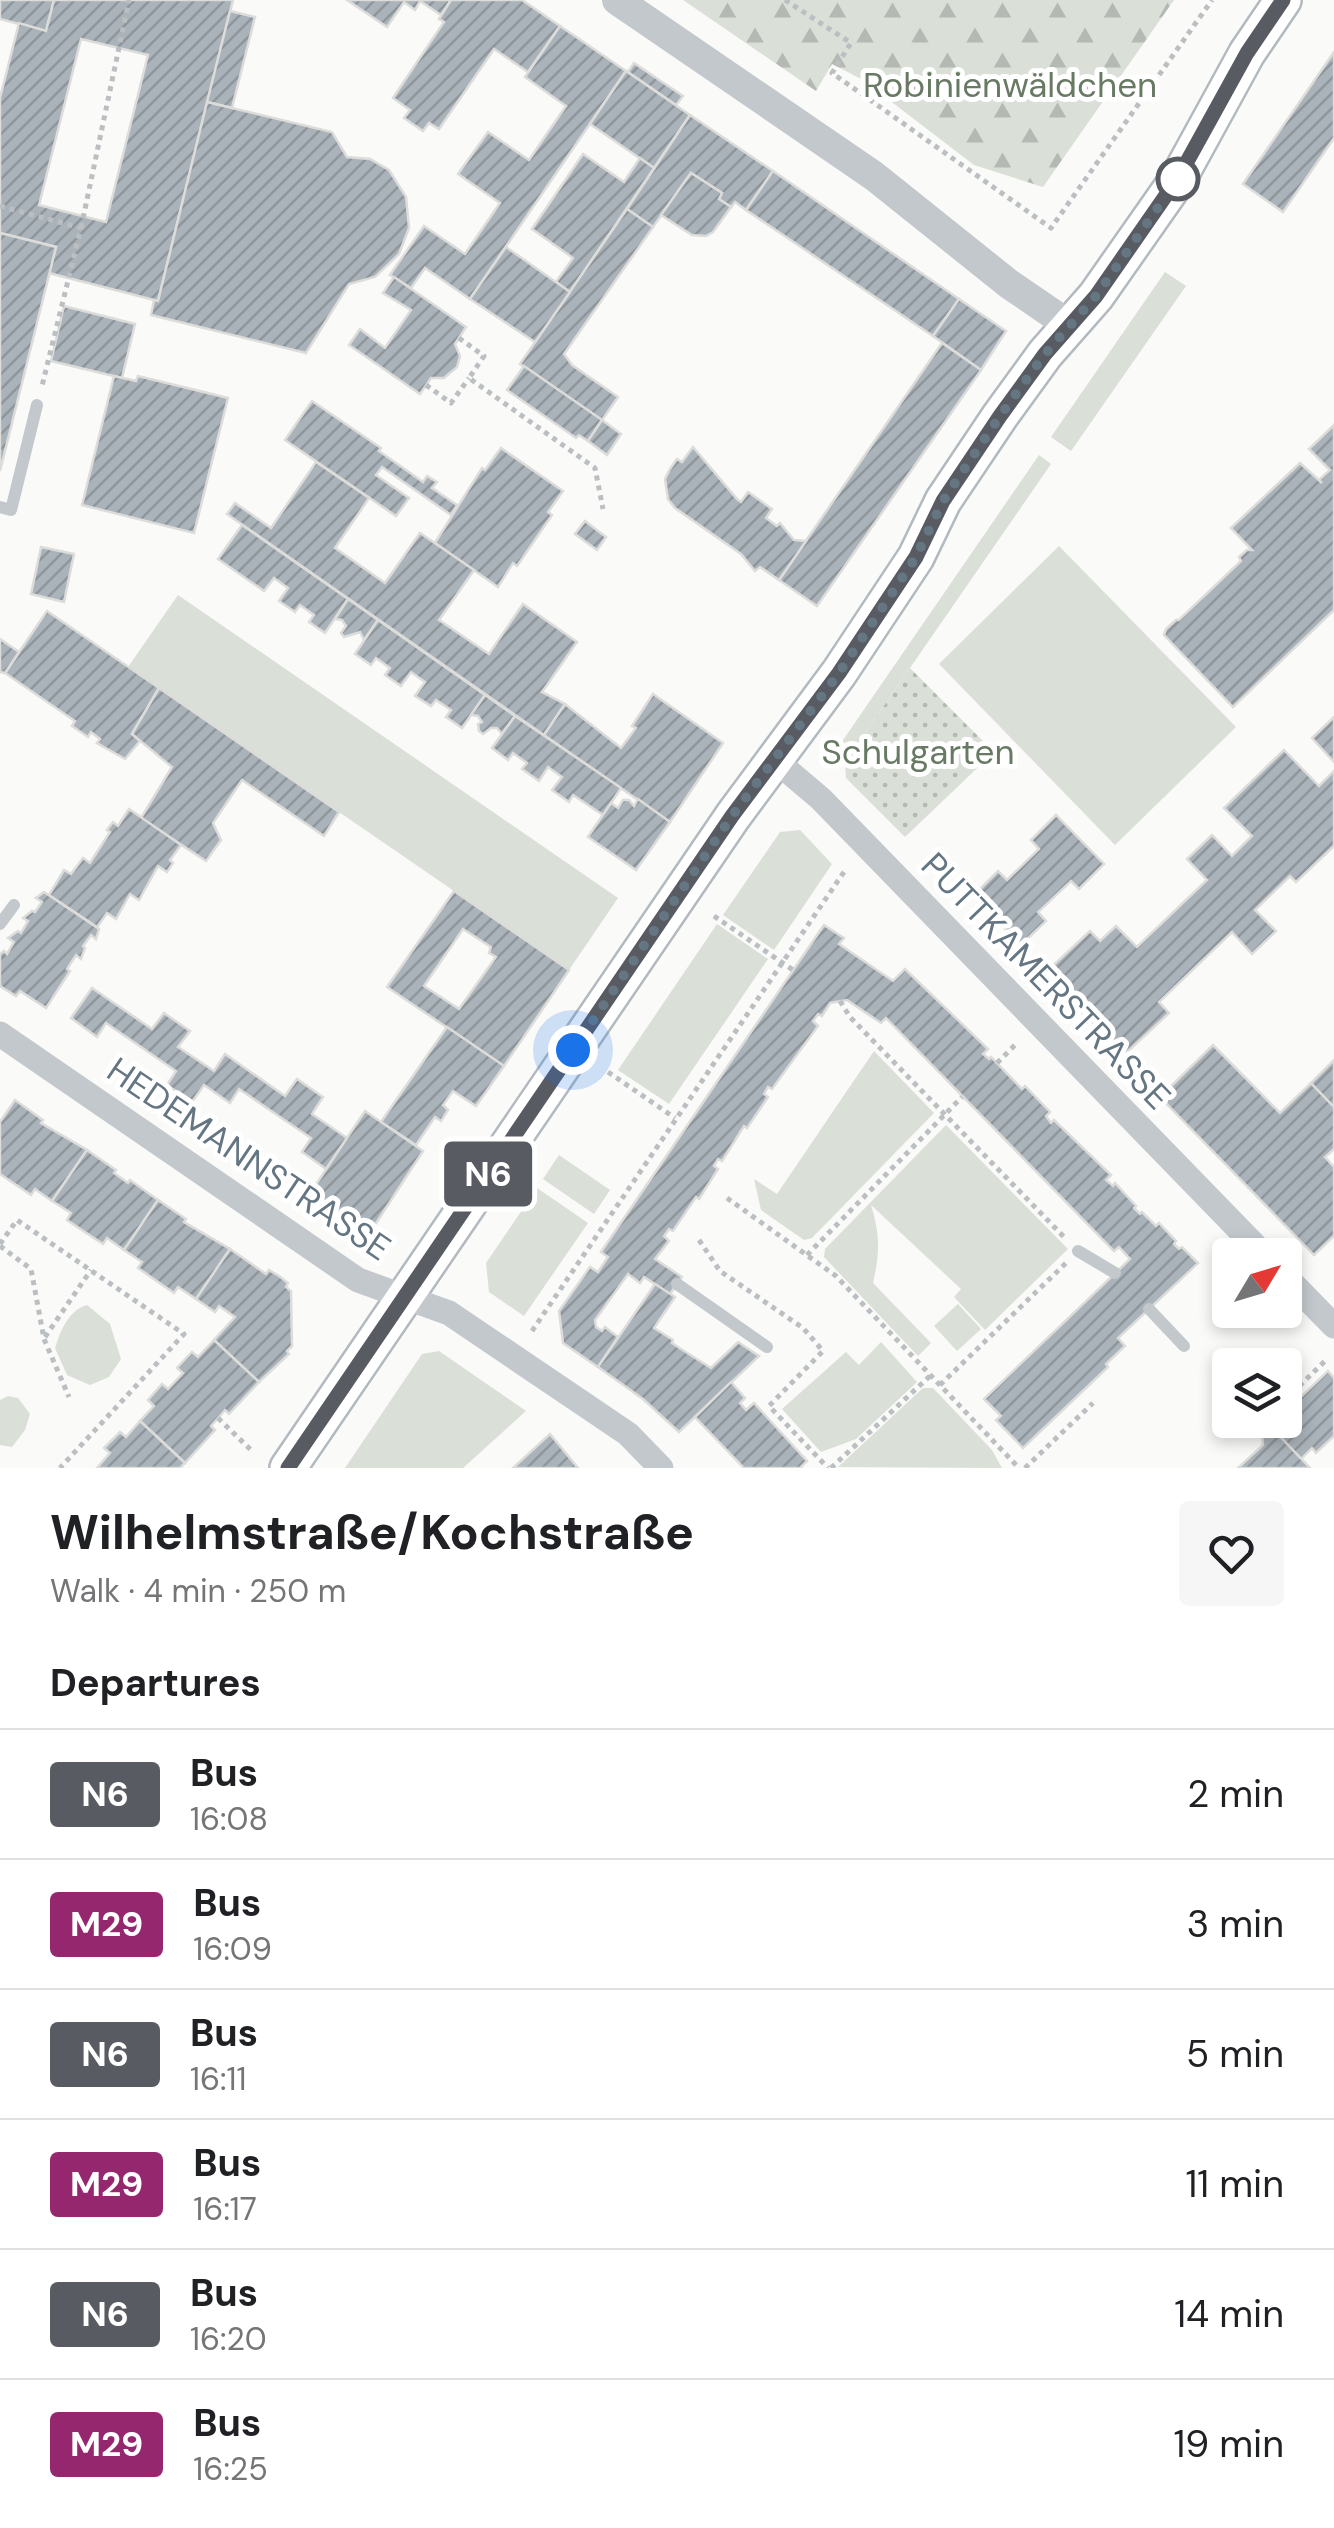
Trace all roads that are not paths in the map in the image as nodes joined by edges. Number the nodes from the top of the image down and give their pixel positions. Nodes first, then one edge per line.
1 (617, 0) edge
2 (1283, 0) edge
3 (1069, 326) junction
4 (37, 405) road end
5 (0, 508) edge
6 (775, 760) junction
7 (14, 905) dead end
8 (0, 924) edge
9 (0, 1034) edge
10 (1247, 1238) edge
11 (1078, 1251) road end
12 (1115, 1273) dead end
13 (677, 1284) dead end
14 (1302, 1293) edge
15 (404, 1298) junction
16 (1149, 1309) dead end
17 (1334, 1326) edge
18 (1184, 1346) dead end
19 (767, 1347) dead end
20 (288, 1468) edge
21 (661, 1468) edge

1 - 3 street
2 - 3 main road
3 - 6 main road
4 - 5 lane
6 - 10 street, PUTTKAMERSTRASSE
6 - 15 main road
7 - 8 lane
9 - 15 street, HEDEMANNSTRASSE
11 - 12 lane
13 - 19 lane
14 - 17 street
15 - 20 main road
15 - 21 street, HEDEMANNSTRASSE
16 - 18 lane

